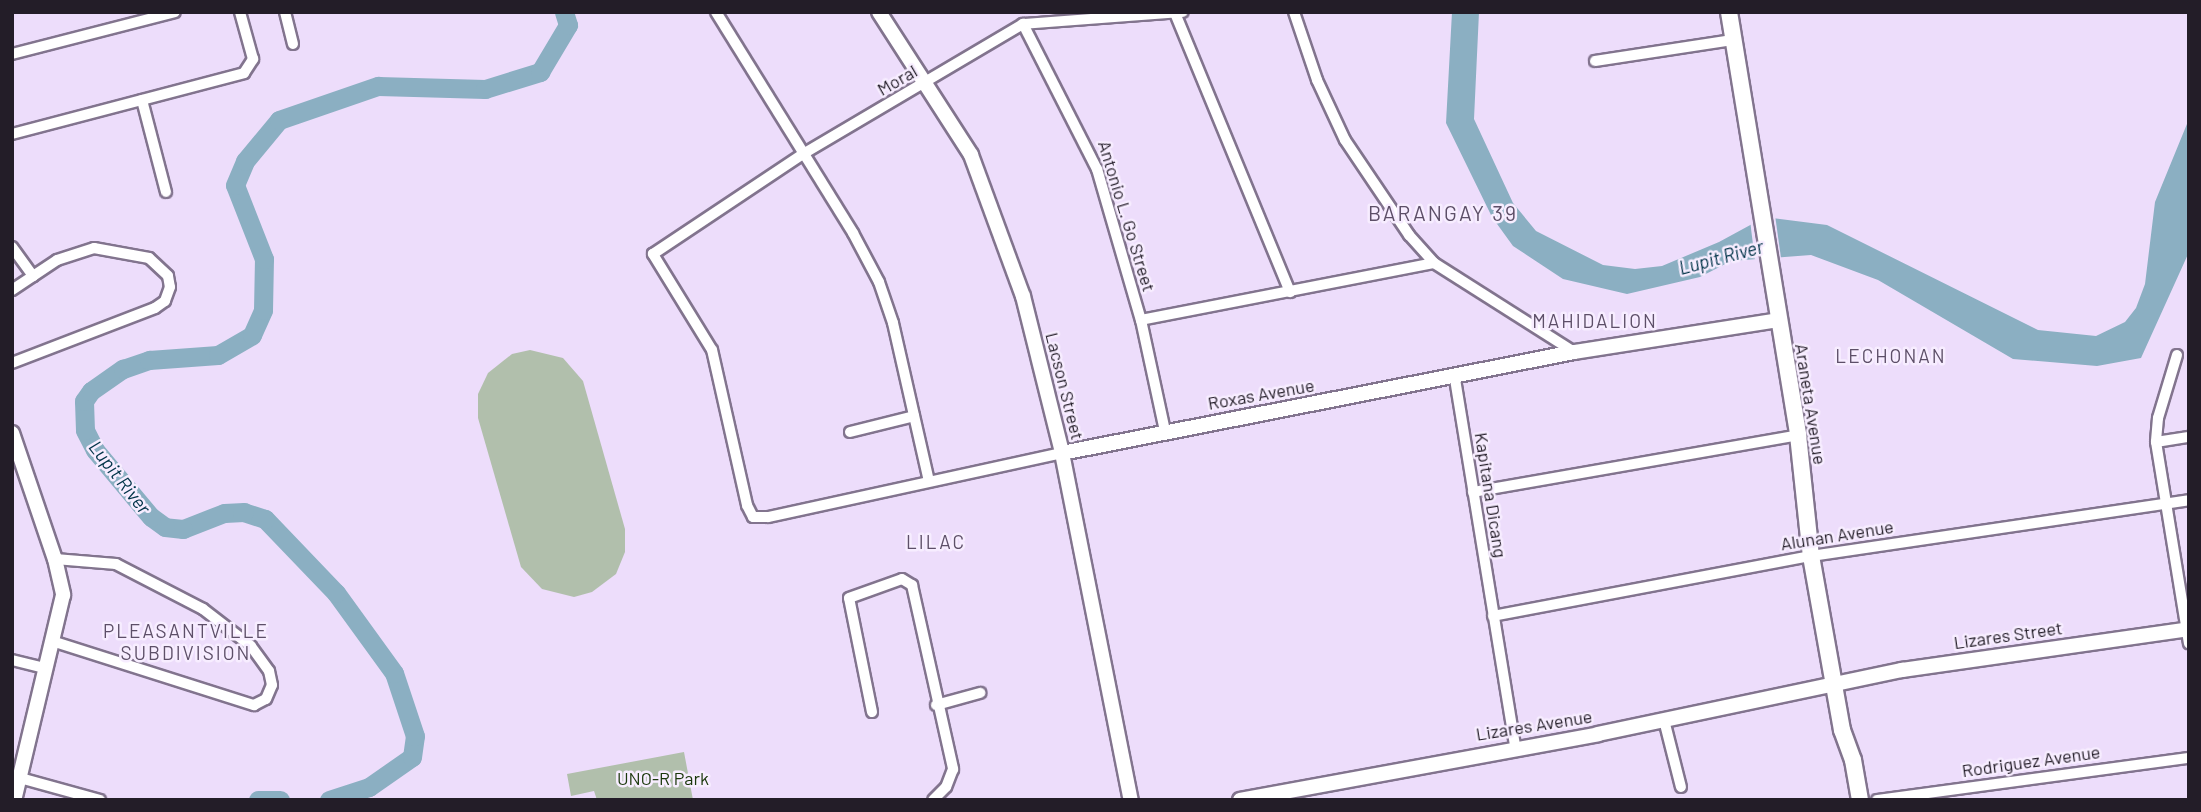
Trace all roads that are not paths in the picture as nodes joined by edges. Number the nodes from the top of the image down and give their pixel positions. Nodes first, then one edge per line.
1 (175, 12) edge
2 (240, 12) edge
3 (285, 12) edge
4 (716, 12) edge
5 (879, 12) edge
6 (1183, 12) edge
7 (1294, 12) edge
8 (1728, 12) edge
9 (1175, 13) edge
10 (1095, 15) edge
11 (1023, 24) junction
12 (1732, 40) junction
13 (293, 44) dead end
14 (12, 54) edge
15 (1595, 61) dead end
16 (927, 83) junction
17 (142, 100) junction
18 (12, 134) edge
19 (803, 154) junction
20 (166, 192) dead end
21 (12, 247) edge
22 (1434, 263) junction
23 (33, 276) junction
24 (12, 290) edge
25 (1290, 292) junction
26 (1141, 320) junction
27 (1778, 320) junction
28 (1574, 352) junction
29 (2178, 355) dead end
30 (12, 363) edge
31 (1455, 379) junction
32 (914, 416) junction
33 (1165, 431) junction
34 (850, 432) dead end
35 (12, 433) edge
36 (1798, 435) junction
37 (2189, 438) edge
38 (2156, 442) junction
39 (1062, 453) junction
40 (929, 481) junction
41 (1473, 492) junction
42 (2189, 500) edge
43 (2166, 504) junction
44 (753, 517) joint
45 (1811, 556) junction
46 (55, 559) junction
47 (1493, 616) junction
48 (2188, 634) edge
49 (54, 642) junction
50 (12, 660) edge
51 (47, 669) junction
52 (1833, 685) junction
53 (980, 693) dead end
54 (936, 705) junction
55 (872, 712) dead end
56 (1664, 720) junction
57 (1515, 746) junction
58 (2189, 758) edge
59 (17, 780) edge
60 (1681, 787) dead end
61 (14, 800) edge
62 (100, 800) edge
63 (933, 800) edge
64 (1131, 800) edge
65 (1240, 800) edge
66 (1860, 800) edge
67 (1877, 800) edge

1 - 14 street
2 - 17 street
3 - 13 street
4 - 19 street
5 - 16 street, Lacson Street
6 - 9 street, Moral
7 - 22 street
8 - 12 main road, Araneta Avenue
9 - 10 street, Moral
9 - 25 street
10 - 11 street, Moral
11 - 16 street, Moral
11 - 26 street, Antonio L. Go Street
12 - 15 street
12 - 27 main road, Araneta Avenue
16 - 19 street, Moral
16 - 39 street, Lacson Street
17 - 18 street
17 - 20 street
19 - 32 street
19 - 44 street, Moral
21 - 23 street
22 - 25 street
22 - 28 street
23 - 24 street
23 - 30 street
25 - 26 street
26 - 33 street, Antonio L. Go Street
27 - 28 street, Roxas Avenue
27 - 36 main road, Araneta Avenue
28 - 31 street, Roxas Avenue
29 - 38 street
31 - 33 street, Roxas Avenue
31 - 41 street, Kapitana Dicang
32 - 34 street
32 - 40 street
33 - 39 street, Roxas Avenue
35 - 46 street
36 - 41 street
36 - 45 main road, Araneta Avenue
37 - 38 street
38 - 43 street
39 - 40 street, Roxas Avenue
39 - 64 street, Lacson Street
40 - 44 street, Roxas Avenue
41 - 47 street, Kapitana Dicang
42 - 43 street, Alunan Avenue
43 - 45 street, Alunan Avenue
43 - 48 street
45 - 47 street, Alunan Avenue
45 - 52 main road, Araneta Avenue
46 - 49 street
46 - 49 street
47 - 57 street, Kapitana Dicang
48 - 52 street, Lizares Street
49 - 51 street
50 - 51 street
51 - 59 street
52 - 56 street, Lizares Avenue
52 - 66 main road, Araneta Avenue
53 - 54 street
54 - 55 street
54 - 63 street
56 - 57 street, Lizares Avenue
56 - 60 street
57 - 65 street, Lizares Avenue
58 - 67 street, Rodriguez Avenue
59 - 61 street
59 - 62 street

